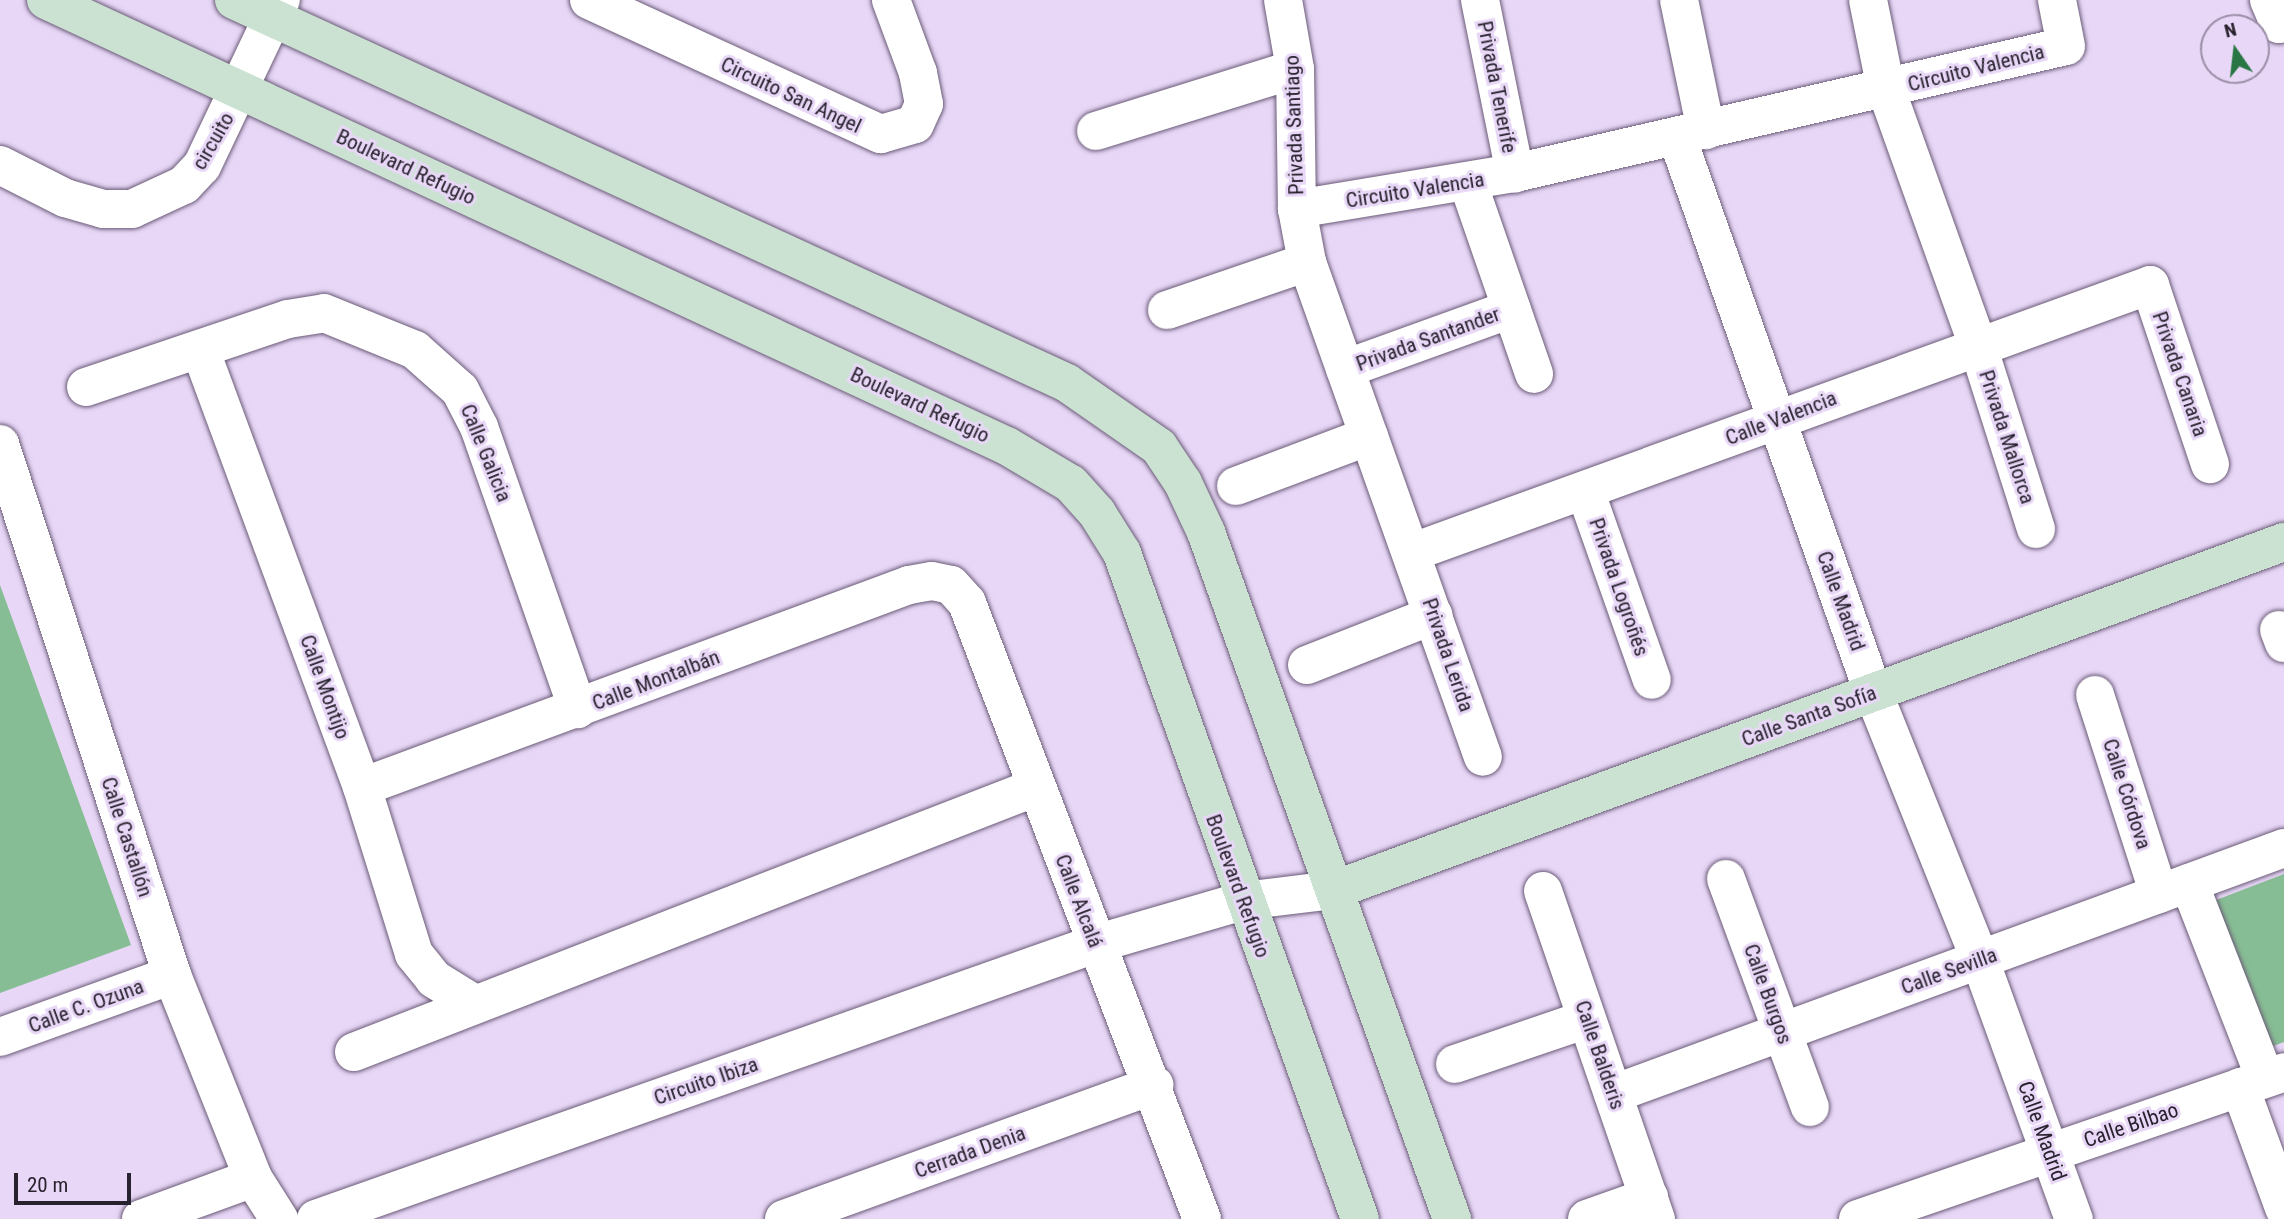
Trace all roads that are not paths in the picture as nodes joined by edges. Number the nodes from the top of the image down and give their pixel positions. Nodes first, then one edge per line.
1 (46, 0) edge
2 (234, 0) edge
3 (589, 0) edge
4 (891, 0) edge
5 (1283, 0) edge
6 (1480, 0) edge
7 (1679, 0) edge
8 (1868, 0) edge
9 (2057, 0) edge
10 (277, 9) edge
11 (1295, 69) junction
12 (1886, 89) junction
13 (241, 90) junction
14 (1096, 131) dead end
15 (1691, 133) junction
16 (1515, 173) junction
17 (8, 176) edge
18 (1468, 183) junction
19 (1297, 209) junction
20 (1307, 262) junction
21 (2150, 285) joint
22 (1511, 309) junction
23 (1167, 310) dead end
24 (1978, 345) junction
25 (200, 349) junction
26 (1345, 369) junction
27 (1534, 374) dead end
28 (86, 387) dead end
29 (1776, 419) junction
30 (1369, 436) junction
31 (0, 444) edge
32 (2210, 464) dead end
33 (1236, 486) dead end
34 (1586, 494) junction
35 (2036, 529) dead end
36 (2284, 542) edge
37 (1413, 552) junction
38 (951, 585) joint
39 (1434, 615) junction
40 (1307, 665) dead end
41 (1652, 680) dead end
42 (1873, 692) junction
43 (2095, 695) dead end
44 (578, 709) junction
45 (1483, 757) dead end
46 (362, 787) junction
47 (1034, 788) junction
48 (2284, 848) edge
49 (1726, 879) dead end
50 (2174, 888) junction
51 (1334, 890) junction
52 (1544, 891) dead end
53 (1243, 901) junction
54 (1095, 944) junction
55 (1980, 960) junction
56 (172, 975) junction
57 (473, 1003) junction
58 (1587, 1019) junction
59 (1781, 1032) junction
60 (0, 1037) edge
61 (354, 1052) dead end
62 (1455, 1064) dead end
63 (2263, 1079) edge
64 (1155, 1085) junction
65 (1613, 1094) junction
66 (1810, 1107) dead end
67 (2050, 1153) junction
68 (253, 1178) junction
69 (1653, 1208) edge
70 (2284, 1208) edge
71 (141, 1219) edge
72 (279, 1219) edge
73 (316, 1219) edge
74 (784, 1219) edge
75 (1202, 1219) edge
76 (1360, 1219) edge
77 (1452, 1219) edge
78 (1587, 1219) edge
79 (1858, 1219) edge
80 (2074, 1219) edge

1 - 13 street, Boulevard Refugio
2 - 10 street
3 - 4 street, Circuito San Angel
5 - 11 street, Privada Santiago
6 - 16 street, Privada Tenerife
7 - 15 street, Calle Madrid
8 - 12 street
9 - 12 street, Circuito Valencia
10 - 13 street, circuito
10 - 51 street
11 - 14 street
11 - 19 street, Privada Santiago
12 - 15 street, Circuito Valencia
12 - 24 street, Circuito Valencia
13 - 17 street, circuito
13 - 53 street, Boulevard Refugio
15 - 16 street, Circuito Valencia
15 - 29 street, Calle Madrid
16 - 18 street, Circuito Valencia
18 - 19 street, Circuito Valencia
18 - 22 street
19 - 20 street
20 - 23 street
20 - 26 street
21 - 24 street, Calle Valencia
21 - 32 street, Privada Canaria
22 - 26 street, Privada Santander
22 - 27 street
24 - 29 street, Calle Valencia
24 - 35 street, Privada Mallorca
25 - 28 street, Calle Galicia
25 - 44 street, Calle Galicia
25 - 46 street, Calle Montijo
26 - 30 street
29 - 34 street, Calle Valencia
29 - 42 street, Calle Madrid
30 - 33 street
30 - 37 street
31 - 56 street, Calle Castallón
34 - 37 street, Calle Valencia
34 - 41 street, Privada Logroñés
36 - 42 street, Calle Santa Sofía
37 - 39 street, Privada Lerida
38 - 44 street, Calle Montalbán
38 - 47 street, Calle Alcalá
39 - 40 street
39 - 45 street, Privada Lerida
42 - 51 street, Calle Santa Sofía
42 - 55 street, Calle Madrid
43 - 50 street, Calle Córdova
44 - 46 street, Calle Montalbán
46 - 57 street, Calle Montijo
47 - 54 street, Calle Alcalá
47 - 57 street
48 - 50 street, Calle Sevilla
49 - 59 street, Calle Burgos
50 - 55 street, Calle Sevilla
50 - 63 street, Calle Córdova
51 - 53 street, Circuito Ibiza
51 - 77 street
52 - 58 street, Calle Balderis
53 - 54 street, Circuito Ibiza
53 - 76 street, Boulevard Refugio
54 - 64 street, Calle Alcalá
54 - 73 street, Circuito Ibiza
55 - 59 street, Calle Sevilla
55 - 67 street, Calle Madrid
56 - 60 street, Calle C. Ozuna
56 - 68 street, Calle Castallón
57 - 61 street
58 - 62 street
58 - 65 street, Calle Balderis
59 - 65 street, Calle Sevilla
59 - 66 street, Calle Burgos
63 - 67 street, Calle Bilbao
63 - 70 street, Calle Córdova
64 - 74 street, Cerrada Denia
64 - 75 street, Calle Alcalá
65 - 69 street, Calle Balderis
67 - 79 street, Calle Bilbao
67 - 80 street, Calle Madrid
68 - 71 street
68 - 72 street, Calle Castallón
69 - 78 street

